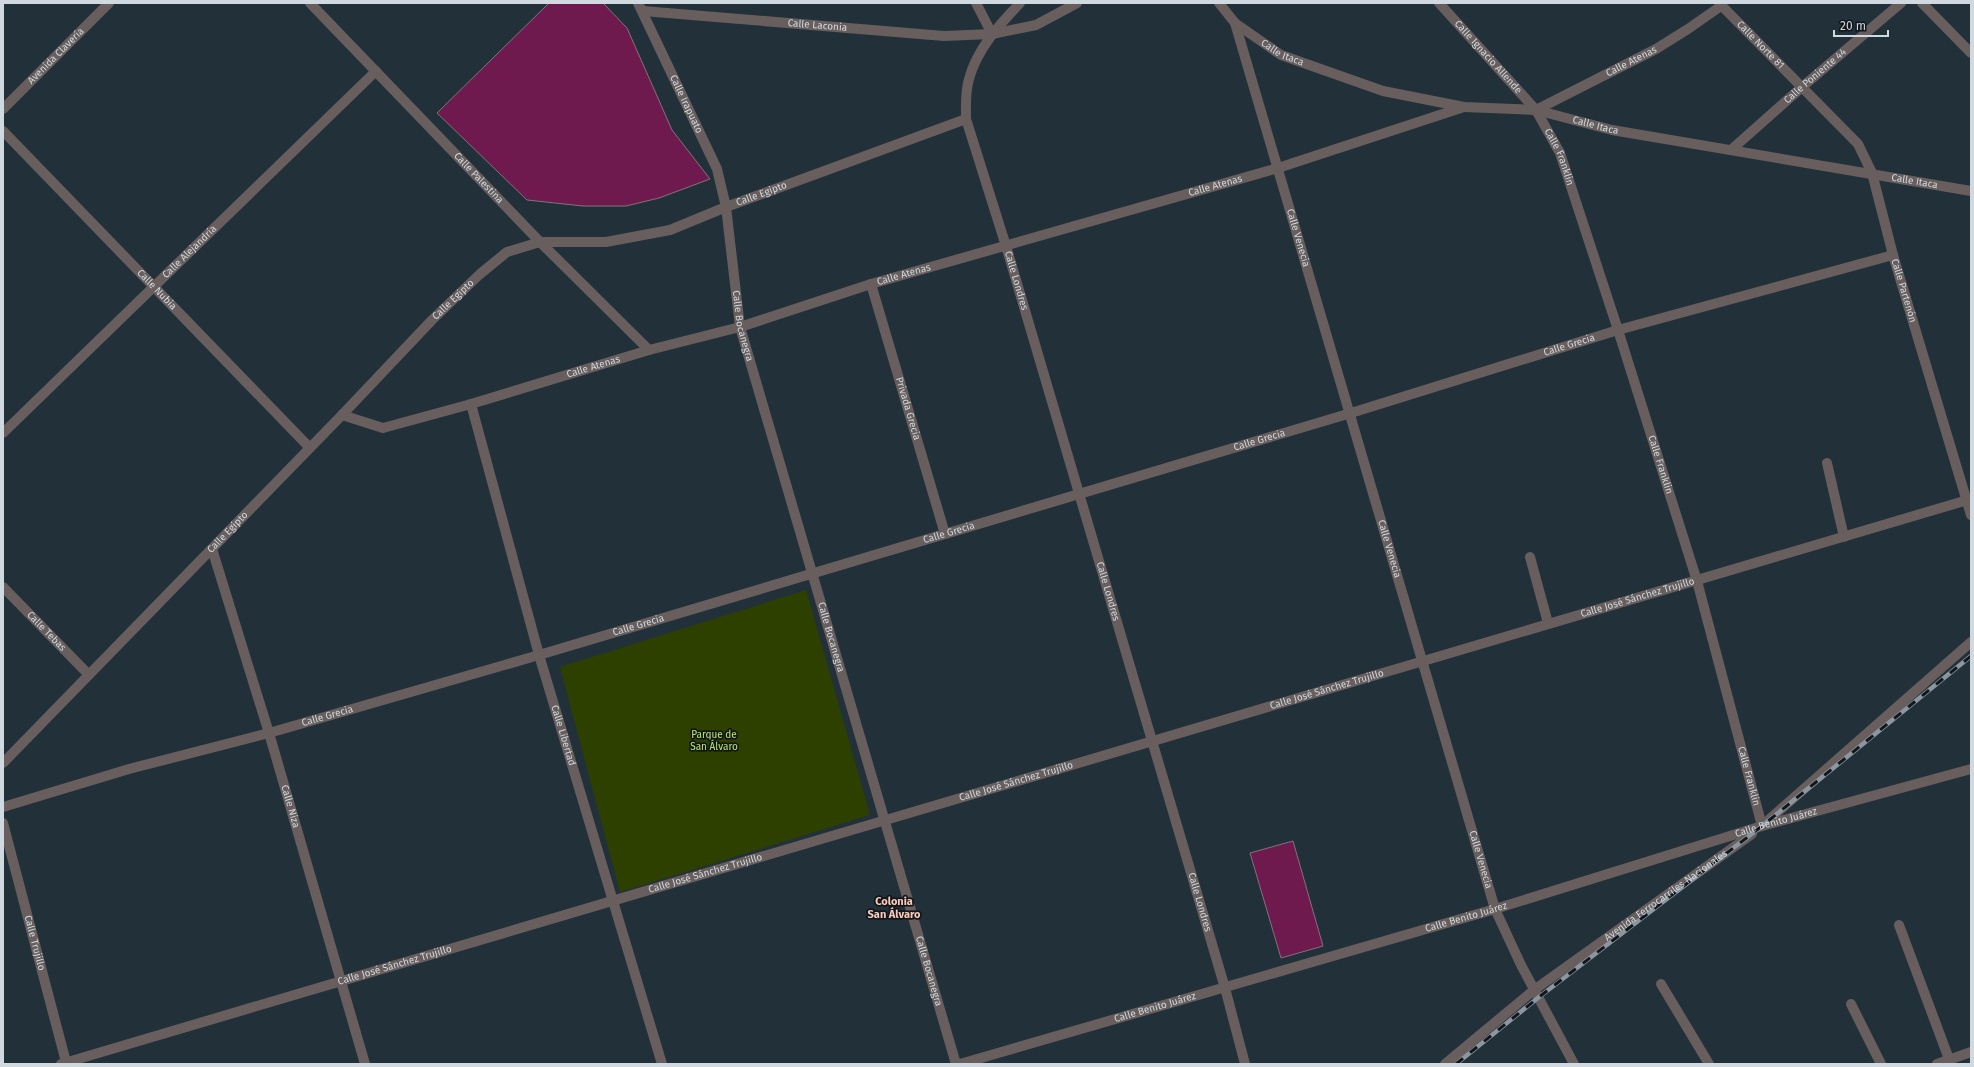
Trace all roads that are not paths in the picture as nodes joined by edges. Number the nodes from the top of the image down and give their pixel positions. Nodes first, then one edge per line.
1 (109, 3) edge
2 (310, 3) edge
3 (976, 3) edge
4 (1020, 3) edge
5 (1077, 3) edge
6 (1219, 3) edge
7 (1439, 3) edge
8 (1901, 3) edge
9 (1922, 3) edge
10 (1720, 4) edge
11 (640, 7) edge
12 (1235, 23) junction
13 (992, 34) junction
14 (1971, 53) edge
15 (376, 71) junction
16 (1802, 86) junction
17 (1464, 107) junction
18 (3, 109) edge
19 (1536, 110) junction
20 (966, 119) junction
21 (3, 131) edge
22 (1731, 150) junction
23 (1278, 168) junction
24 (1872, 173) junction
25 (1971, 191) edge
26 (726, 207) junction
27 (540, 242) junction
28 (1006, 246) junction
29 (1893, 255) junction
30 (871, 284) junction
31 (154, 287) junction
32 (740, 327) junction
33 (1618, 330) junction
34 (649, 350) junction
35 (471, 404) junction
36 (1351, 413) junction
37 (342, 415) junction
38 (3, 433) edge
39 (310, 448) junction
40 (1827, 463) dead end
41 (1079, 494) junction
42 (1969, 499) edge
43 (1971, 515) edge
44 (945, 534) junction
45 (1844, 536) junction
46 (212, 549) junction
47 (1530, 557) dead end
48 (812, 573) junction
49 (1697, 581) junction
50 (3, 587) edge
51 (1548, 623) junction
52 (1971, 642) edge
53 (539, 655) junction
54 (1424, 662) junction
55 (89, 676) junction
56 (269, 733) junction
57 (1152, 742) junction
58 (3, 763) edge
59 (1971, 769) edge
60 (3, 807) edge
61 (884, 821) junction
62 (3, 824) edge
63 (1762, 826) junction
64 (614, 901) junction
65 (1495, 909) junction
66 (1899, 925) dead end
67 (342, 982) junction
68 (1661, 984) dead end
69 (1225, 988) junction
70 (1534, 990) junction
71 (1851, 1004) dead end
72 (1971, 1052) edge
73 (1950, 1059) junction
74 (63, 1063) edge
75 (365, 1064) edge
76 (662, 1064) edge
77 (956, 1064) edge
78 (960, 1064) edge
79 (1245, 1064) edge
80 (1445, 1064) edge
81 (1574, 1064) edge
82 (1709, 1064) edge
83 (1881, 1064) edge
84 (1937, 1064) edge

1 - 18 street, Avenida Clavería
2 - 15 street, Calle Palestina
3 - 13 street
4 - 13 street
5 - 13 street
6 - 12 street
7 - 19 street, Calle Ignacio Allende
8 - 16 street, Calle Poniente 44
9 - 14 street
10 - 16 street, Calle Norte 81
10 - 19 street, Calle Atenas
11 - 13 street, Calle Laconia
11 - 26 street, Calle Irapuato
12 - 17 street, Calle Itaca
12 - 23 street, Calle Venecia
13 - 20 street
15 - 27 street, Calle Palestina
15 - 31 street, Calle Alejandría
16 - 22 street, Calle Poniente 44
16 - 24 street, Calle Partenón
17 - 19 street, Calle Itaca
17 - 23 street, Calle Atenas
19 - 22 street, Calle Itaca
19 - 33 street, Calle Franklin
20 - 26 street, Calle Egipto
20 - 28 street, Calle Londres
21 - 31 street, Calle Nubia
22 - 24 street, Calle Itaca
23 - 28 street, Calle Atenas
23 - 36 street, Calle Venecia
24 - 25 street, Calle Itaca
24 - 29 street, Calle Partenón
26 - 27 street, Calle Egipto
26 - 32 street, Calle Bocanegra
27 - 34 street, Calle Palestina
27 - 37 street, Calle Egipto
28 - 30 street, Calle Atenas
28 - 41 street, Calle Londres
29 - 33 street, Calle Grecia
29 - 42 street, Calle Partenón
30 - 32 street, Calle Atenas
30 - 44 street, Privada Grecia
31 - 38 street, Calle Alejandría
31 - 39 street, Calle Nubia
32 - 34 street, Calle Atenas
32 - 48 street, Calle Bocanegra
33 - 36 street, Calle Grecia
33 - 49 street, Calle Franklin
34 - 35 street, Calle Atenas
35 - 37 street, Calle Atenas
35 - 53 street, Calle Libertad
36 - 41 street, Calle Grecia
36 - 54 street, Calle Venecia
37 - 39 street, Calle Egipto
39 - 46 street, Calle Egipto
40 - 45 street
41 - 44 street, Calle Grecia
41 - 57 street, Calle Londres
42 - 43 street, Calle Partenón
42 - 45 street, Calle José Sánchez Trujillo
44 - 48 street, Calle Grecia
45 - 49 street, Calle José Sánchez Trujillo
46 - 55 street, Calle Egipto
46 - 56 street, Calle Niza
47 - 51 street
48 - 53 street, Calle Grecia
48 - 61 street, Calle Bocanegra
49 - 51 street, Calle José Sánchez Trujillo
49 - 63 street, Calle Franklin
50 - 55 street, Calle Tebas
51 - 54 street, Calle José Sánchez Trujillo
52 - 63 street, Avenida Ferrocarriles Nacionales
53 - 56 street, Calle Grecia
53 - 64 street, Calle Libertad
54 - 57 street, Calle José Sánchez Trujillo
54 - 65 street, Calle Venecia
55 - 58 street, Calle Egipto
56 - 60 street, Calle Grecia
56 - 67 street, Calle Niza
57 - 61 street, Calle José Sánchez Trujillo
57 - 69 street, Calle Londres
59 - 63 street, Calle Benito Juárez
61 - 64 street, Calle José Sánchez Trujillo
61 - 77 street, Calle Bocanegra
62 - 74 street, Calle Trujillo
63 - 65 street, Calle Benito Juárez
63 - 70 street, Avenida Ferrocarriles Nacionales
64 - 67 street, Calle José Sánchez Trujillo
64 - 76 street, Calle Libertad
65 - 69 street, Calle Benito Juárez
65 - 70 street, Calle Venecia
66 - 73 street
67 - 74 street, Calle José Sánchez Trujillo
67 - 75 street, Calle Niza
68 - 82 street
69 - 78 street, Calle Benito Juárez
69 - 79 street, Calle Londres
70 - 80 street, Avenida Ferrocarriles Nacionales
70 - 81 street, Calle Venecia
71 - 83 street
72 - 73 street
73 - 84 street

